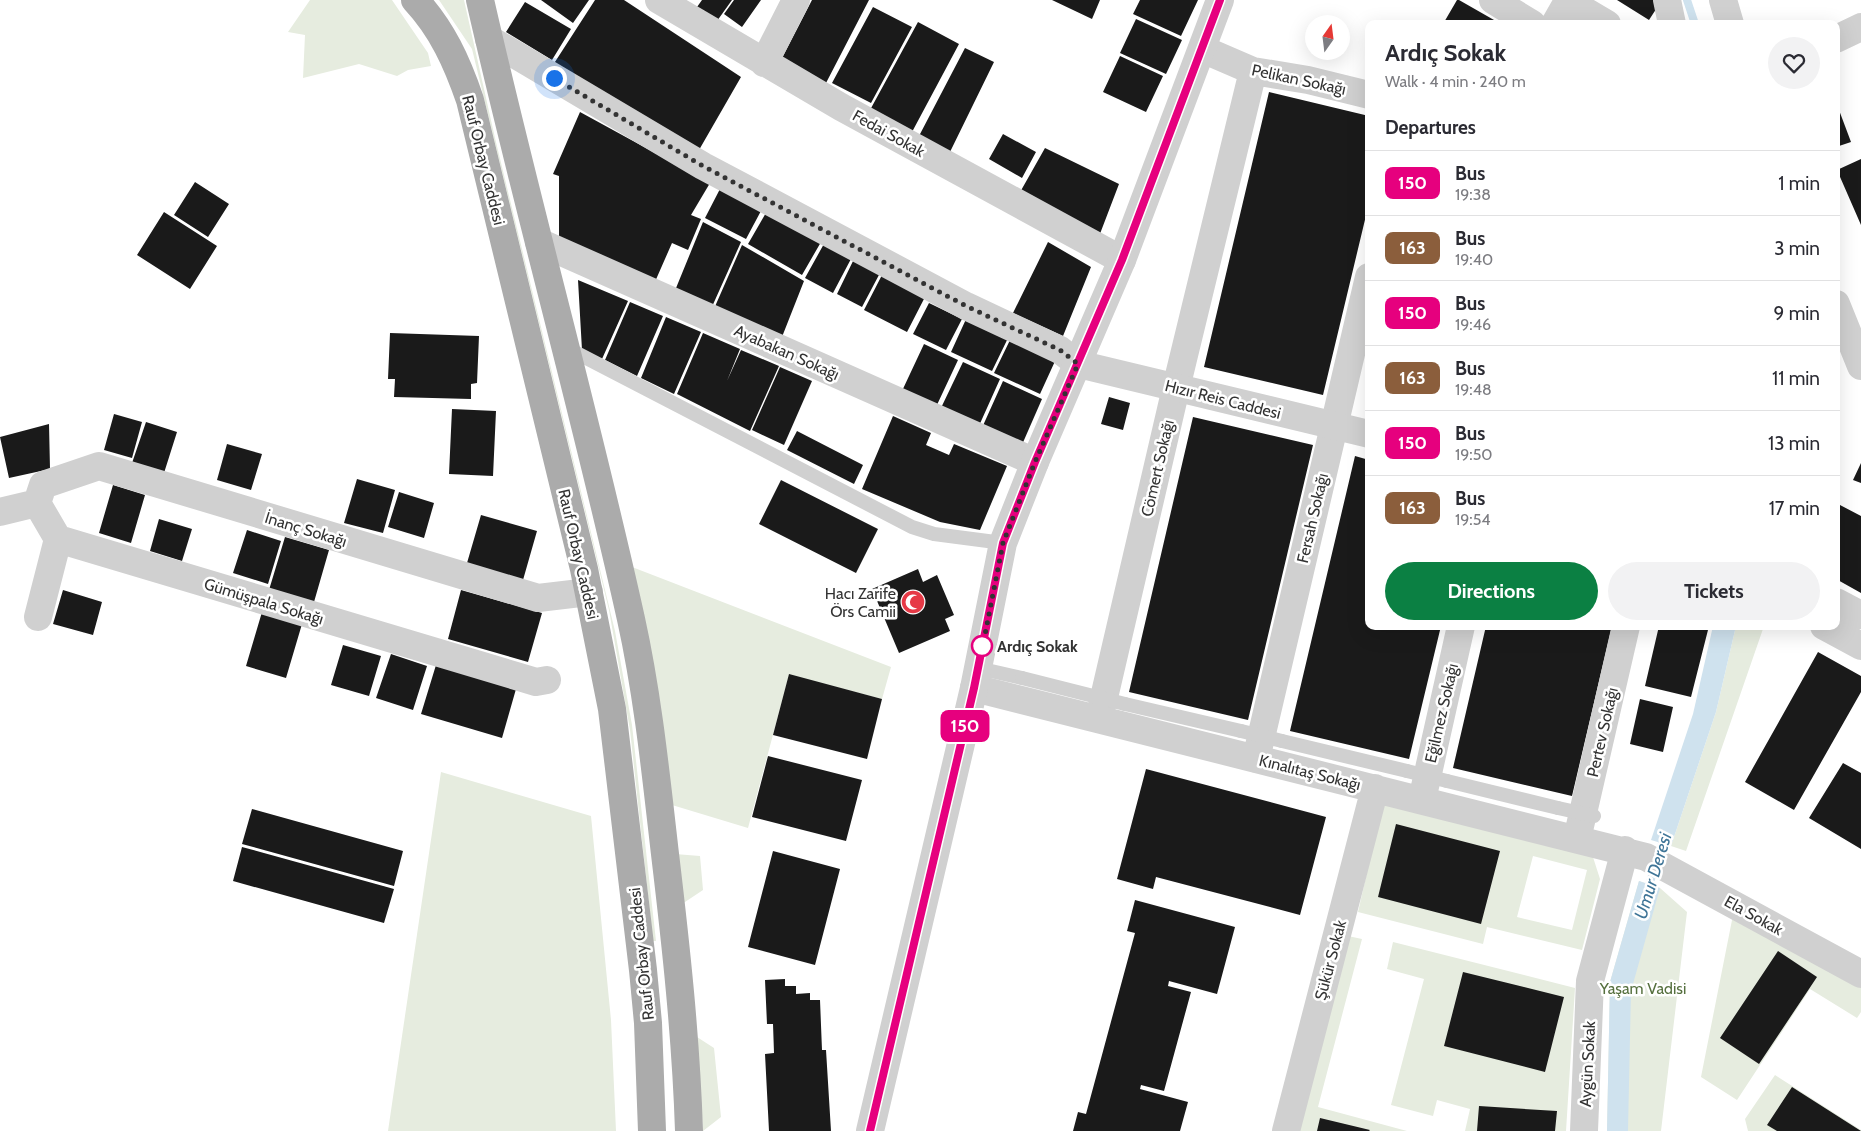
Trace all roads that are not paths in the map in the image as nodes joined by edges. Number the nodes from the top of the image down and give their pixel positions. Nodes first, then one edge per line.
1 (415, 0) edge
2 (480, 0) edge
3 (659, 0) edge
4 (796, 0) edge
5 (1220, 0) edge
6 (1493, 0) edge
7 (1667, 0) edge
8 (1723, 0) edge
9 (1526, 20) edge
10 (1557, 20) edge
11 (1600, 20) edge
12 (1671, 20) edge
13 (1729, 20) edge
14 (1861, 27) edge
15 (1840, 37) edge
16 (489, 39) junction
17 (1202, 49) junction
18 (764, 63) junction
19 (1253, 71) junction
20 (1334, 90) dead end
21 (1365, 94) edge
22 (1365, 97) edge
23 (539, 242) junction
24 (1122, 260) junction
25 (1365, 294) edge
26 (1840, 314) edge
27 (567, 348) junction
28 (1078, 364) junction
29 (1861, 366) edge
30 (1176, 388) junction
31 (1334, 426) junction
32 (1365, 433) edge
33 (1035, 462) junction
34 (37, 503) junction
35 (0, 512) edge
36 (58, 539) junction
37 (1003, 543) junction
38 (589, 592) junction
39 (1840, 604) edge
40 (1861, 615) edge
41 (38, 617) dead end
42 (1460, 630) edge
43 (1625, 630) edge
44 (1831, 630) edge
45 (1861, 646) edge
46 (976, 678) junction
47 (547, 680) dead end
48 (1606, 716) junction
49 (1099, 719) junction
50 (1256, 758) junction
51 (1375, 788) junction
52 (1422, 800) junction
53 (1577, 838) junction
54 (1635, 854) junction
55 (1861, 974) edge
56 (652, 1131) edge
57 (689, 1131) edge
58 (870, 1131) edge
59 (1286, 1131) edge
60 (1584, 1131) edge

1 - 38 main road, Rauf Orbay Caddesi
2 - 16 main road, Rauf Orbay Caddesi
3 - 18 street, Fedai Sokak
4 - 18 street
5 - 17 street
6 - 9 street
7 - 12 street
8 - 13 street
10 - 11 street
14 - 15 street
16 - 23 main road, Rauf Orbay Caddesi
16 - 28 street
17 - 19 street, Pelikan Sokağı
17 - 24 street
18 - 24 street, Fedai Sokak
19 - 21 street, Pelikan Sokağı
19 - 30 street, Cömert Sokağı
20 - 22 lane
23 - 27 main road, Rauf Orbay Caddesi
23 - 33 street, Ayabakan Sokağı
24 - 28 street
25 - 31 street, Fersah Sokağı
26 - 29 street
27 - 37 lane
27 - 57 main road, Rauf Orbay Caddesi
28 - 30 street, Hızır Reis Caddesi
28 - 33 street
30 - 31 street, Hızır Reis Caddesi
30 - 49 street, Cömert Sokağı
31 - 32 street, Hızır Reis Caddesi
31 - 50 street, Fersah Sokağı
33 - 37 street
34 - 35 street
34 - 36 street
34 - 38 street, İnanç Sokağı
36 - 41 street
36 - 47 street, Gümüşpala Sokağı
37 - 46 street
38 - 56 main road, Rauf Orbay Caddesi
39 - 40 street
42 - 52 street, Eğilmez Sokağı
43 - 48 street, Pertev Sokağı
44 - 45 street
46 - 48 lane, bridge
46 - 49 street, Kınalıtaş Sokağı
46 - 58 street
48 - 53 street, Pertev Sokağı
49 - 50 street, Kınalıtaş Sokağı
50 - 51 street, Kınalıtaş Sokağı
51 - 52 street, Kınalıtaş Sokağı
51 - 59 street, Şükür Sokak
52 - 53 street, Kınalıtaş Sokağı
53 - 54 street, Kınalıtaş Sokağı
54 - 55 street, Ela Sokak
54 - 60 street, Aygün Sokak

